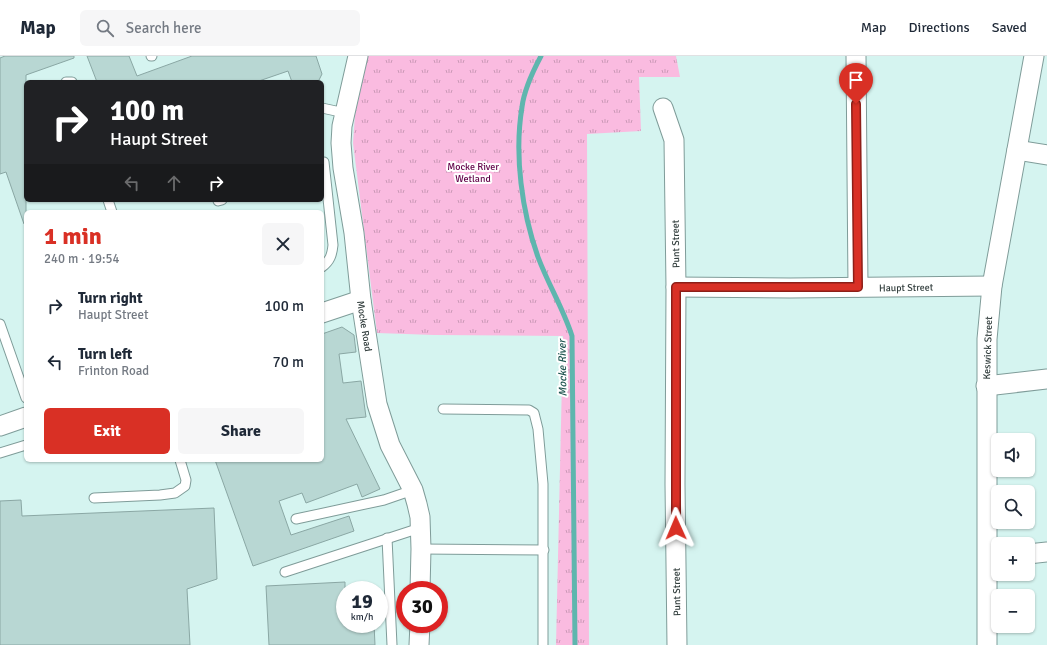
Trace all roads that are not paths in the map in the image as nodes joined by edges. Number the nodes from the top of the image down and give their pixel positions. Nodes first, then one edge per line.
1 (358, 56) edge
2 (856, 56) edge
3 (1034, 56) edge
4 (324, 108) edge
5 (663, 108) dead end
6 (345, 113) junction
7 (1017, 150) junction
8 (1047, 155) edge
9 (342, 159) junction
10 (324, 162) edge
11 (324, 170) edge
12 (324, 265) edge
13 (992, 286) junction
14 (676, 287) junction
15 (858, 287) junction
16 (361, 300) junction
17 (324, 312) edge
18 (0, 324) edge
19 (1047, 379) edge
20 (986, 386) junction
21 (24, 392) edge
22 (443, 409) dead end
23 (24, 418) edge
24 (0, 426) edge
25 (24, 446) edge
26 (0, 453) edge
27 (181, 462) edge
28 (413, 490) junction
29 (94, 498) dead end
30 (296, 519) dead end
31 (420, 528) junction
32 (991, 537) edge
33 (387, 538) junction
34 (421, 549) junction
35 (544, 550) junction
36 (1047, 552) edge
37 (1035, 553) edge
38 (285, 572) dead end
39 (991, 575) edge
40 (420, 581) edge
41 (420, 633) edge
42 (392, 645) edge
43 (419, 645) edge
44 (543, 645) edge
45 (677, 645) edge
46 (987, 645) edge

1 - 6 street, Mocke Road
2 - 15 street
3 - 7 street, Keswick Street
4 - 6 lane
5 - 14 street, Punt Street
6 - 9 street, Mocke Road
7 - 8 street
7 - 13 street, Keswick Street
9 - 10 lane
9 - 16 street, Mocke Road
11 - 12 lane
13 - 15 street, Haupt Street
13 - 20 street, Keswick Street
14 - 15 street, Haupt Street
14 - 45 street, Punt Street
16 - 17 street
16 - 28 street, Mocke Road
18 - 21 lane
19 - 20 street
20 - 32 street, Keswick Street
22 - 35 lane
23 - 24 street
25 - 26 lane
27 - 29 lane
28 - 30 lane
28 - 31 street, Mocke Road
31 - 33 lane
31 - 34 street, Mocke Road
33 - 38 lane
33 - 42 lane
34 - 35 lane
34 - 40 street, Mocke Road
35 - 44 lane
36 - 37 street
39 - 46 street, Keswick Street
41 - 43 street

